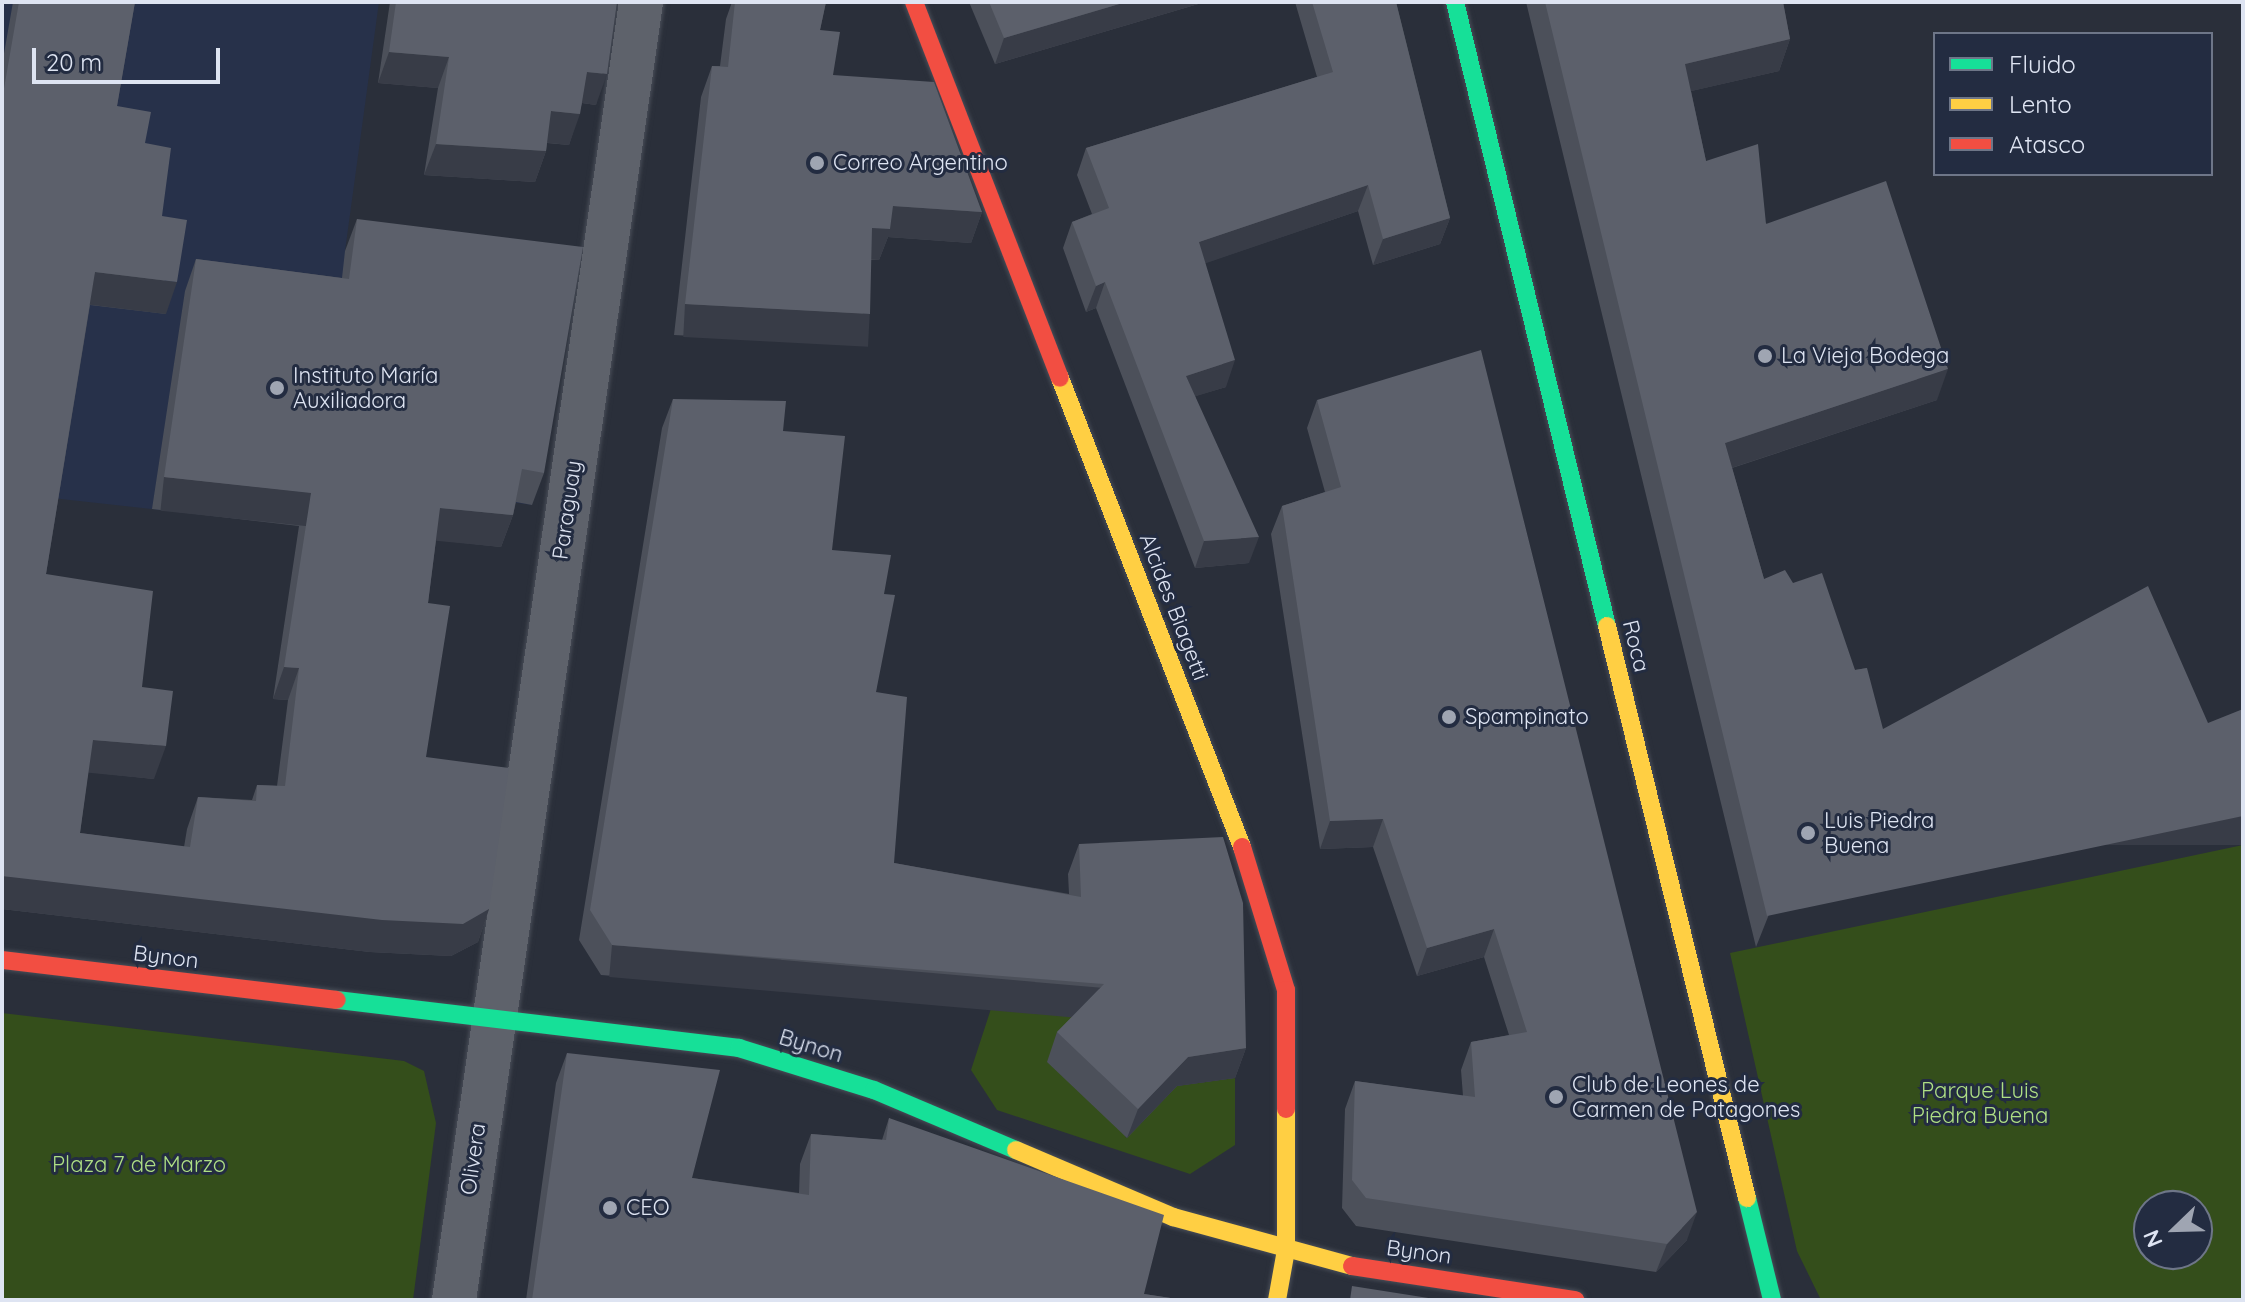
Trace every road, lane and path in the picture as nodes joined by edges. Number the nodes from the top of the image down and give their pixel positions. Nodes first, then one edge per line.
1 (641, 2) edge
2 (914, 2) edge
3 (1455, 2) edge
4 (2, 960) edge
5 (492, 1018) junction
6 (1286, 1250) junction
7 (454, 1300) edge
8 (1277, 1300) edge
9 (1575, 1300) edge
10 (1772, 1300) edge

1 - 5 street, Paraguay
2 - 6 street, Alcides Biagetti
3 - 10 street, Roca
4 - 5 street, Bynon
5 - 6 street, Bynon
5 - 7 street, Olivera
6 - 8 street, Alcides Biagetti
6 - 9 street, Bynon

